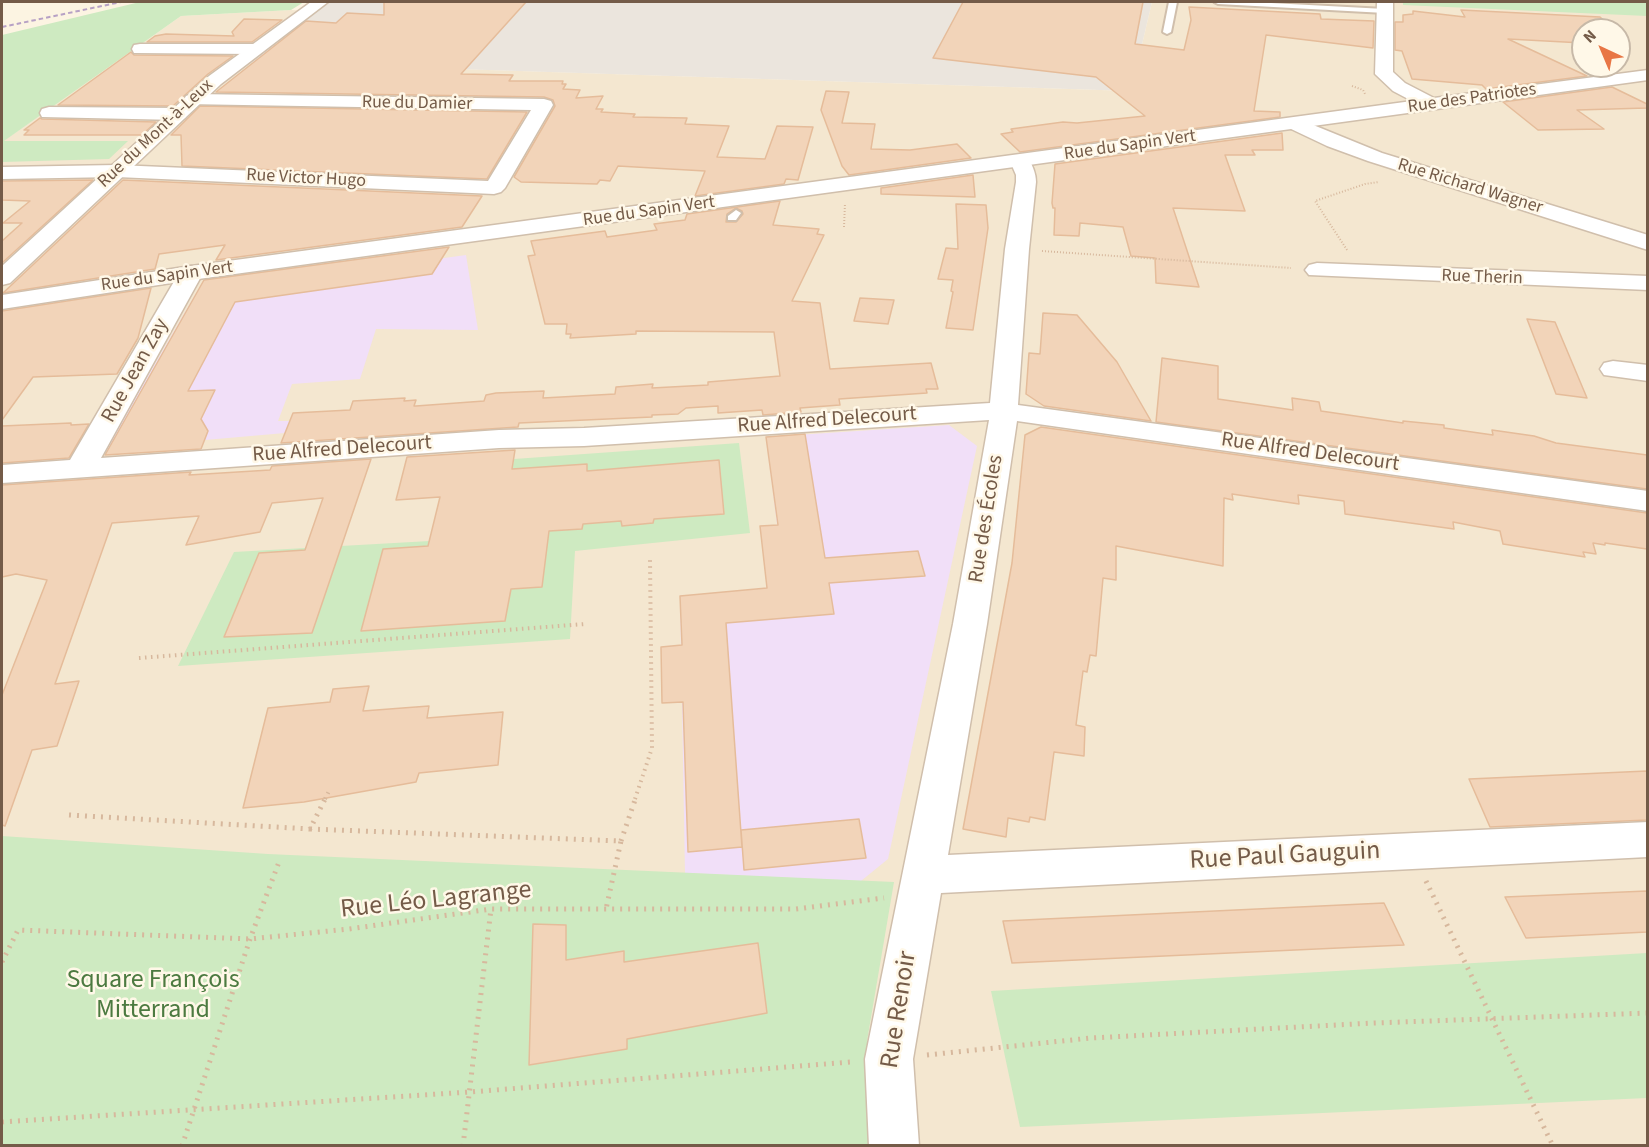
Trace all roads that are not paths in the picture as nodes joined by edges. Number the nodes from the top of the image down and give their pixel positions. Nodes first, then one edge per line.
1 (320, 2) edge
2 (1173, 2) edge
3 (1218, 2) edge
4 (1385, 6) edge
5 (1167, 32) dead end
6 (140, 49) dead end
7 (254, 49) junction
8 (1647, 75) edge
9 (193, 100) junction
10 (1431, 104) junction
11 (49, 113) dead end
12 (178, 114) junction
13 (1296, 123) junction
14 (1020, 161) junction
15 (117, 171) junction
16 (2, 173) edge
17 (494, 188) joint
18 (1647, 243) edge
19 (1317, 270) road end
20 (191, 273) junction
21 (2, 278) edge
22 (1647, 284) edge
23 (2, 302) edge
24 (1613, 369) dead end
25 (1647, 373) edge
26 (1004, 411) junction
27 (80, 468) junction
28 (2, 474) edge
29 (1647, 501) edge
30 (1647, 839) edge
31 (923, 875) junction
32 (894, 1146) edge

1 - 7 street, Rue du Mont-à-Leux
2 - 5 lane
3 - 4 lane
4 - 10 street
6 - 7 street
7 - 9 street, Rue du Mont-à-Leux
8 - 10 street, Rue des Patriotes
9 - 12 street, Rue du Mont-à-Leux
9 - 17 street, Rue du Damier
10 - 13 street, Rue des Patriotes
11 - 12 street
12 - 15 street, Rue du Mont-à-Leux
13 - 14 street, Rue du Sapin Vert
13 - 18 street, Rue Richard Wagner
14 - 20 street, Rue du Sapin Vert
14 - 26 street, Rue des Écoles
15 - 16 street, Rue Victor Hugo
15 - 17 street, Rue Victor Hugo
15 - 21 street, Rue du Mont-à-Leux
19 - 22 street, Rue Therin
20 - 23 street, Rue du Sapin Vert
20 - 27 street, Rue Jean Zay
24 - 25 street
26 - 27 street, Rue Alfred Delecourt
26 - 29 street, Rue Alfred Delecourt
26 - 31 street, Rue des Écoles
27 - 28 street, Rue Alfred Delecourt
30 - 31 street, Rue Paul Gauguin
31 - 32 street, Rue Renoir

